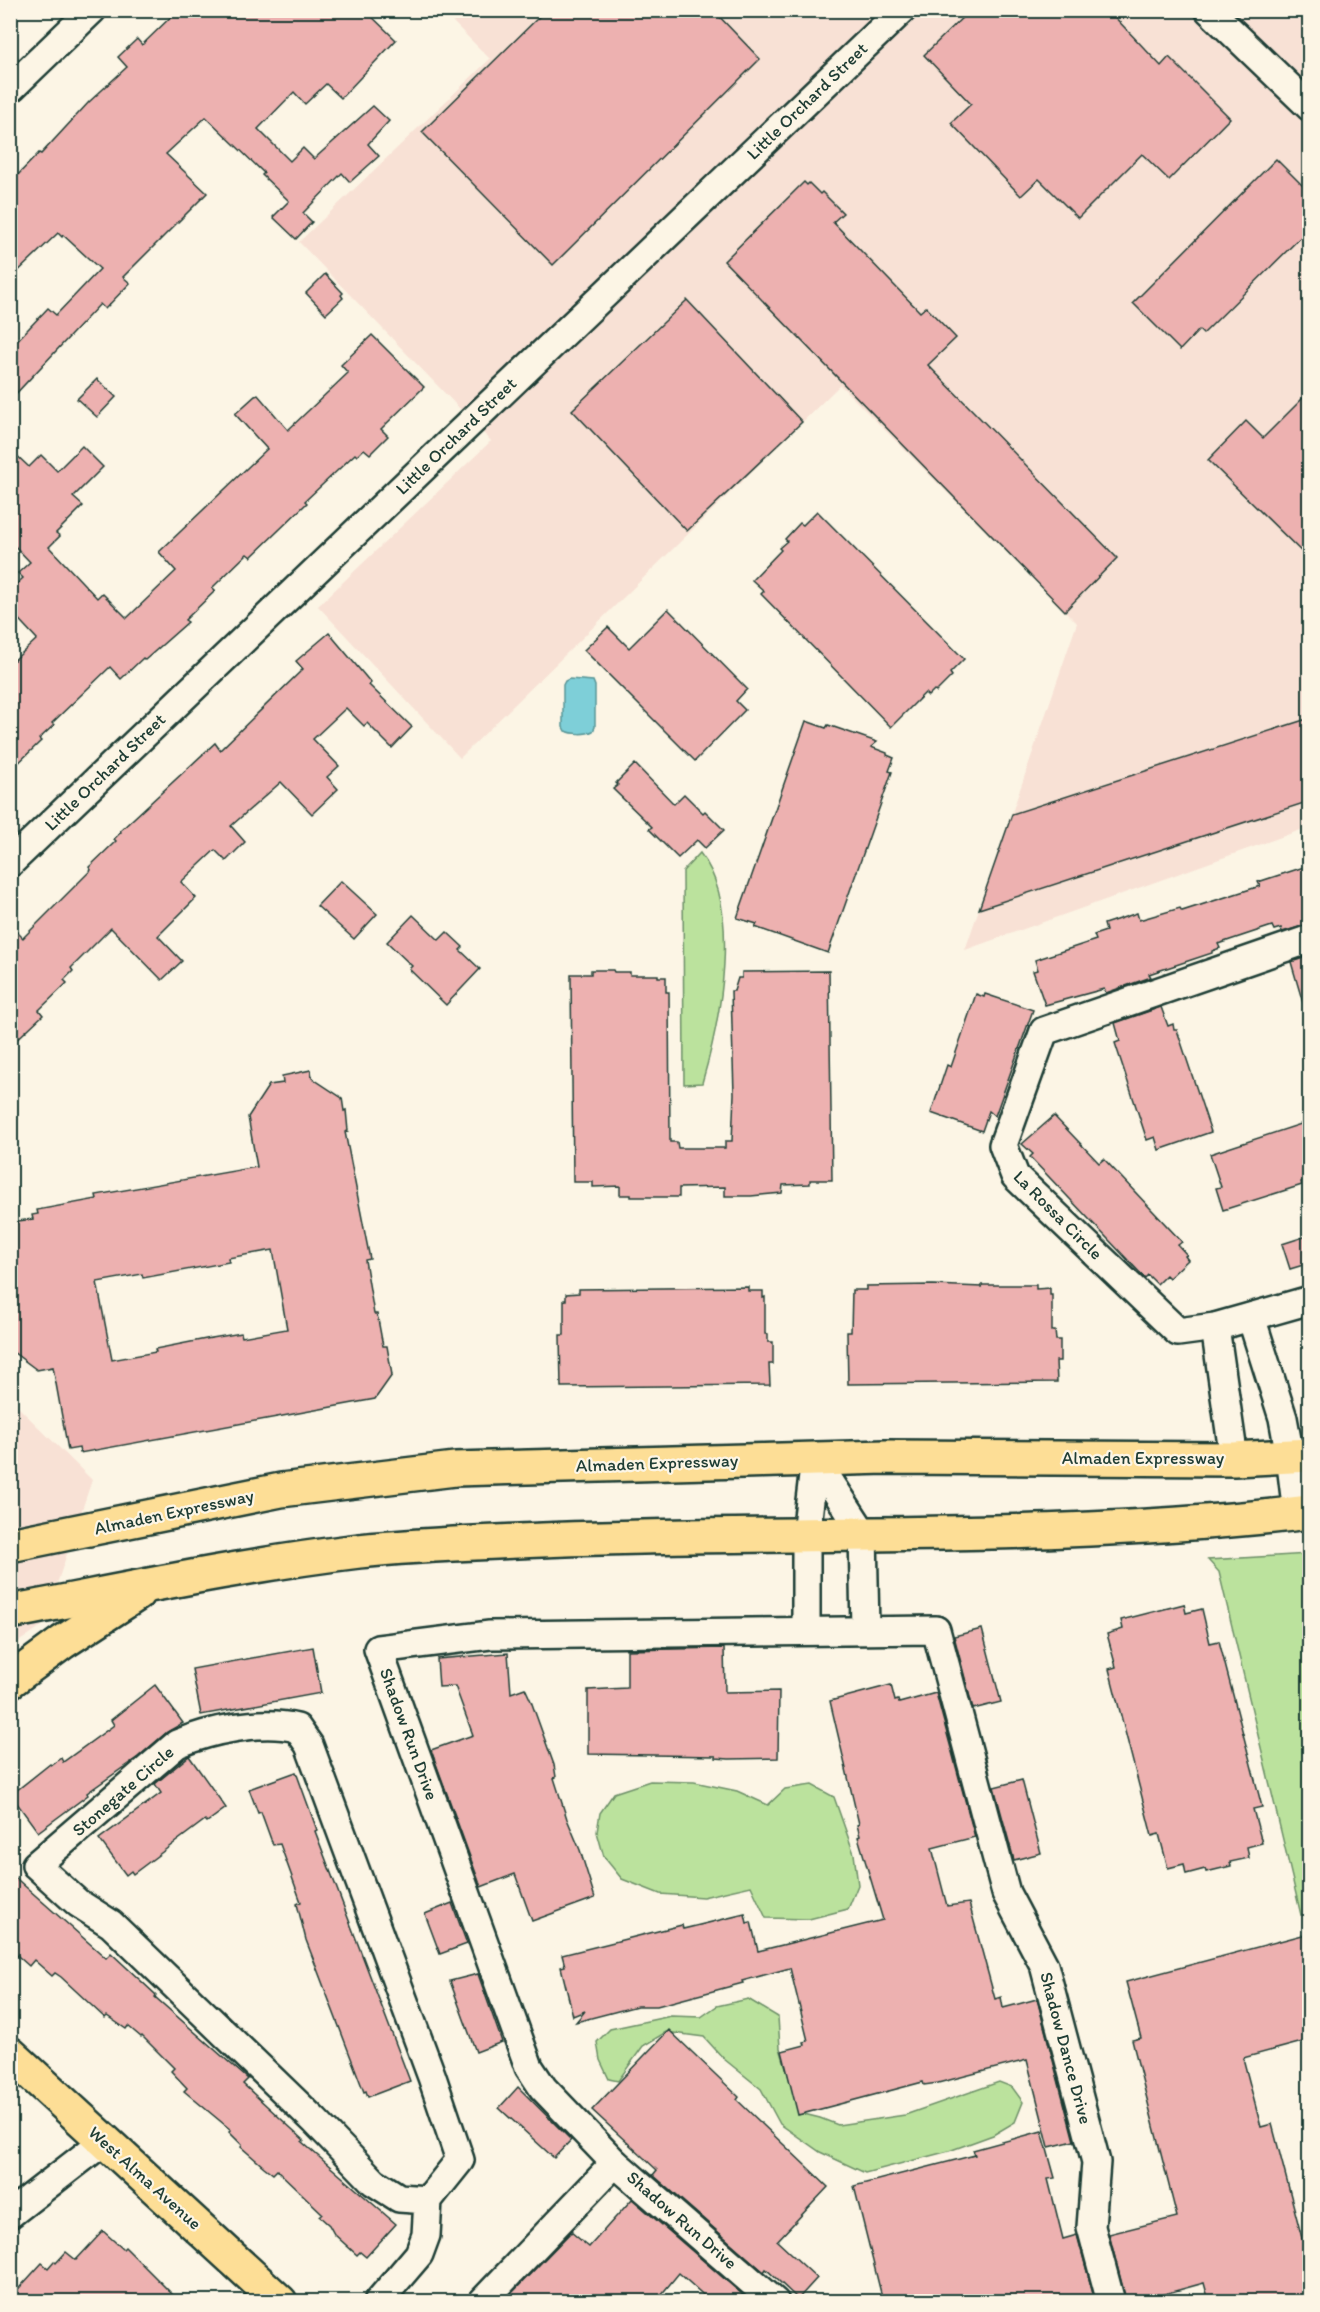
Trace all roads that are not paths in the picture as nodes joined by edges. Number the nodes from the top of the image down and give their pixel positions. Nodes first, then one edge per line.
1 (92, 10) edge
2 (902, 10) edge
3 (1209, 10) edge
4 (10, 89) edge
5 (1310, 107) edge
6 (10, 863) edge
7 (1310, 939) edge
8 (1310, 1300) edge
9 (1251, 1317) junction
10 (1215, 1327) junction
11 (1300, 1455) edge
12 (815, 1459) junction
13 (1234, 1459) junction
14 (1303, 1513) edge
15 (863, 1533) junction
16 (806, 1534) junction
17 (10, 1545) edge
18 (151, 1585) junction
19 (10, 1612) edge
20 (865, 1629) junction
21 (936, 1629) joint
22 (806, 1630) junction
23 (10, 1681) edge
24 (10, 2054) edge
25 (104, 2141) junction
26 (615, 2163) junction
27 (428, 2200) junction
28 (10, 2214) edge
29 (280, 2301) edge
30 (378, 2301) edge
31 (482, 2301) edge
32 (775, 2301) edge
33 (1112, 2301) edge

1 - 4 street
2 - 6 street, Little Orchard Street
3 - 5 street
7 - 10 street, La Rossa Circle
8 - 9 street, La Rossa Circle
9 - 10 street, La Rossa Circle
9 - 11 street
10 - 13 street
11 - 13 main road, Almaden Expressway
11 - 14 street
12 - 13 main road, Almaden Expressway
12 - 15 street
12 - 16 street
12 - 17 main road, Almaden Expressway
14 - 15 main road
15 - 16 main road
15 - 20 street
16 - 18 main road
16 - 22 street
18 - 19 main road
18 - 23 main road
20 - 21 street, Shadow Run Drive
20 - 22 street, Shadow Run Drive
21 - 33 street, Shadow Dance Drive
22 - 26 street, Shadow Run Drive
24 - 25 main road, West Alma Avenue
25 - 28 street
25 - 29 main road, West Alma Avenue
26 - 31 street, Shadow Run Drive
26 - 32 street, Shadow Run Drive
27 - 27 street, Stonegate Circle
27 - 30 street

